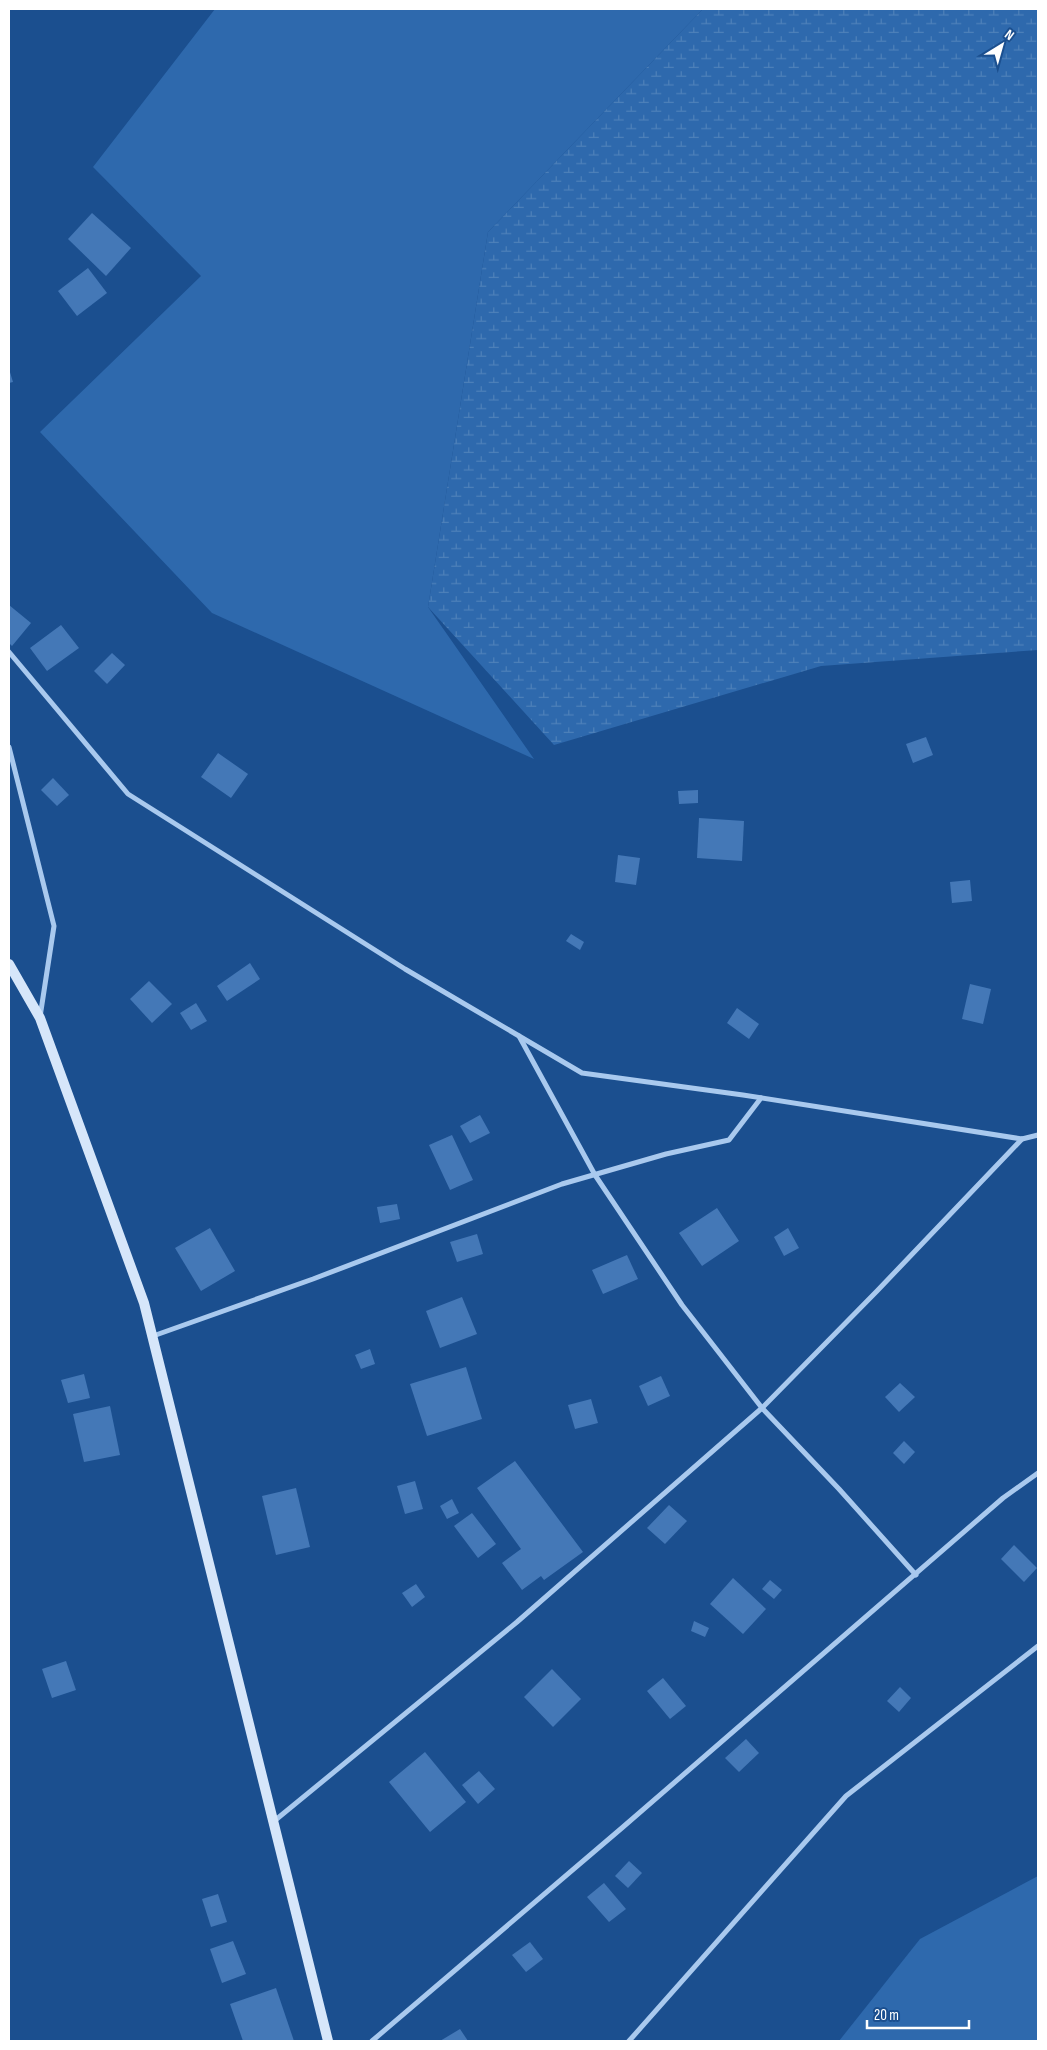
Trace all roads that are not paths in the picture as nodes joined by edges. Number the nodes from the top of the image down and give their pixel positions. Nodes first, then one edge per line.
1 (9, 652) edge
2 (9, 746) edge
3 (9, 964) edge
4 (40, 1018) junction
5 (519, 1036) junction
6 (761, 1098) junction
7 (1038, 1135) edge
8 (1022, 1139) junction
9 (595, 1175) junction
10 (153, 1336) junction
11 (762, 1408) junction
12 (1038, 1472) edge
13 (916, 1575) junction
14 (1038, 1646) edge
15 (273, 1823) junction
16 (328, 2041) edge
17 (372, 2041) edge
18 (629, 2041) edge

1 - 5 street
2 - 4 street
3 - 4 street
4 - 10 street
5 - 6 street
5 - 9 street
6 - 8 street
6 - 9 street
7 - 8 street
8 - 11 street
9 - 10 street
9 - 11 street
10 - 15 street
11 - 13 street
11 - 15 street
12 - 13 street
13 - 17 street
14 - 18 street
15 - 16 street

